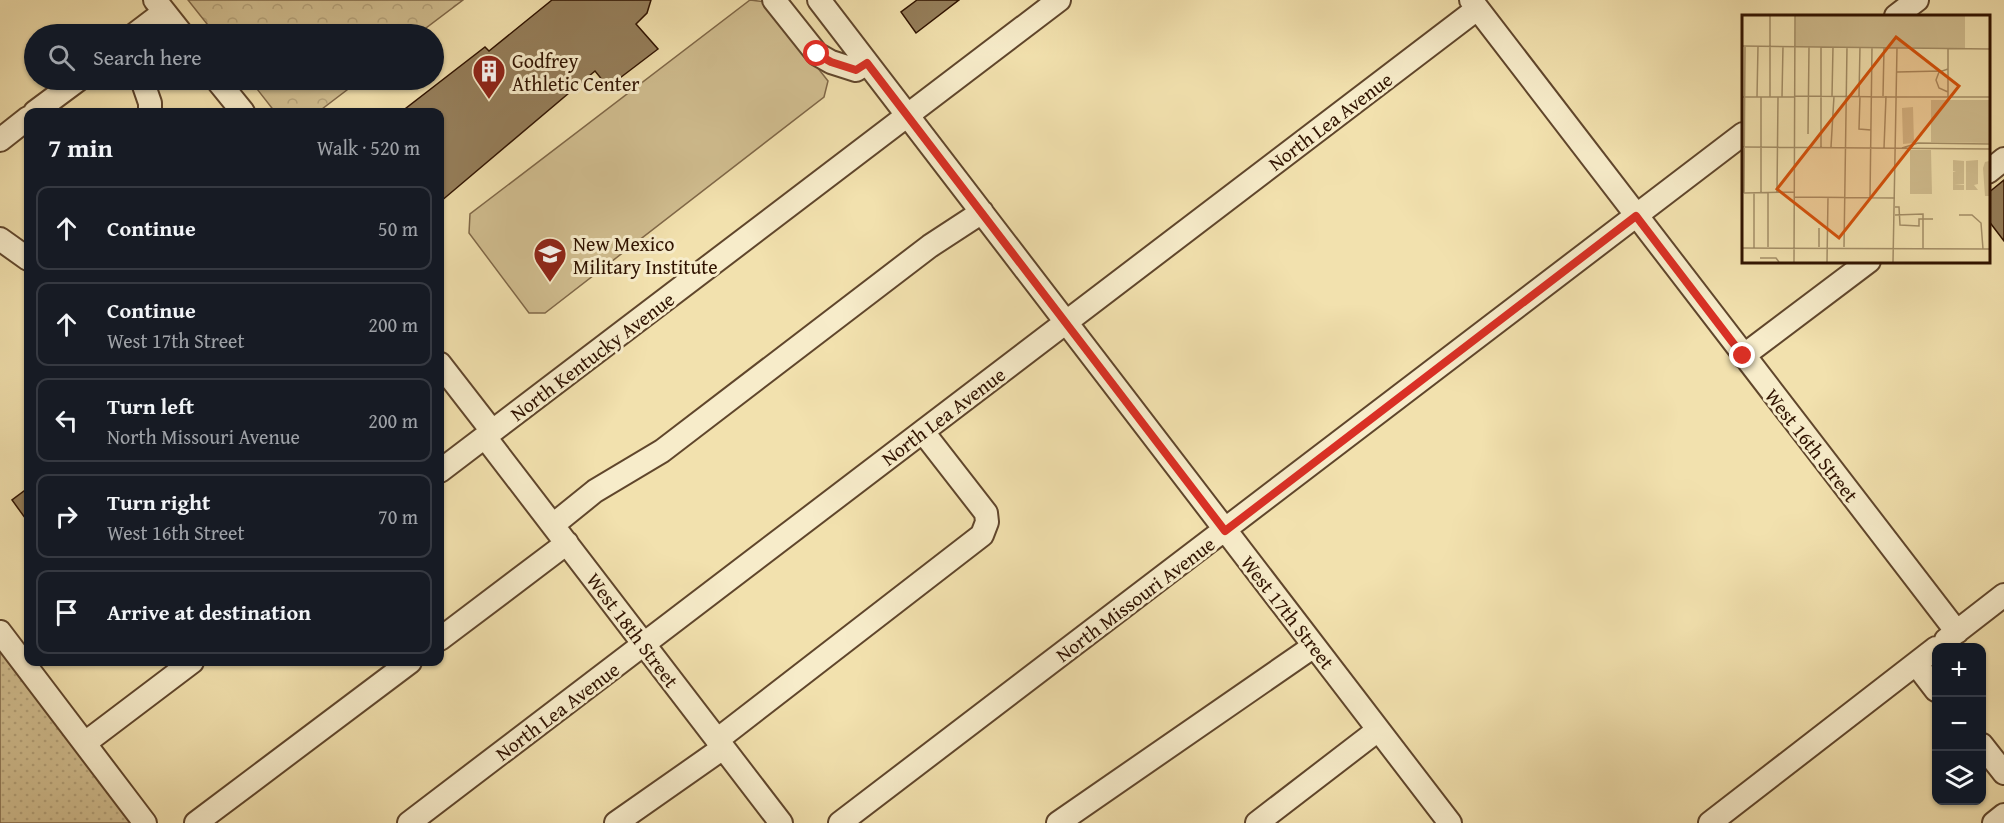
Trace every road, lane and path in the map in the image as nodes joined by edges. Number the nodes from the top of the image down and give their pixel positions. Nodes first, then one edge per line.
1 (774, 0) edge
2 (819, 0) edge
3 (1059, 0) edge
4 (1917, 0) edge
5 (1474, 4) edge
6 (160, 6) edge
7 (1897, 15) edge
8 (144, 24) edge
9 (174, 24) edge
10 (867, 63) junction
11 (65, 90) edge
12 (145, 90) edge
13 (225, 90) edge
14 (40, 108) edge
15 (150, 108) edge
16 (240, 108) edge
17 (908, 116) junction
18 (24, 121) edge
19 (1742, 135) edge
20 (0, 140) edge
21 (2004, 159) edge
22 (1989, 171) edge
23 (982, 212) junction
24 (1636, 216) junction
25 (0, 238) edge
26 (24, 242) edge
27 (24, 256) edge
28 (1868, 262) edge
29 (1066, 322) junction
30 (1743, 356) junction
31 (444, 370) edge
32 (923, 432) junction
33 (488, 434) junction
34 (444, 468) edge
35 (553, 525) junction
36 (1225, 531) junction
37 (567, 543) junction
38 (2004, 595) edge
39 (0, 632) edge
40 (1957, 632) junction
41 (444, 636) edge
42 (1943, 643) edge
43 (644, 644) junction
44 (1314, 646) junction
45 (1932, 652) edge
46 (24, 663) edge
47 (1916, 664) junction
48 (26, 666) edge
49 (187, 666) edge
50 (405, 666) edge
51 (1932, 685) edge
52 (1378, 730) junction
53 (85, 743) junction
54 (720, 744) junction
55 (1986, 750) edge
56 (2004, 773) edge
57 (2004, 815) edge
58 (145, 823) edge
59 (196, 823) edge
60 (409, 823) edge
61 (615, 823) edge
62 (781, 823) edge
63 (840, 823) edge
64 (1059, 823) edge
65 (1257, 823) edge
66 (1450, 823) edge
67 (1710, 823) edge
68 (1994, 823) edge

1 - 10 street
2 - 10 street, West 17th Street
3 - 17 street, North Kentucky Avenue
4 - 7 street
5 - 24 street, West 16th Street
5 - 29 street, North Lea Avenue
6 - 8 street
6 - 9 street
10 - 17 street, West 17th Street
11 - 14 street
12 - 15 street
13 - 16 street
17 - 23 street, West 17th Street
17 - 33 street, North Kentucky Avenue
18 - 20 street
19 - 24 street, North Missouri Avenue
21 - 22 street
23 - 29 street, West 17th Street
23 - 35 street
24 - 30 street, West 16th Street
24 - 36 street, North Missouri Avenue
25 - 26 street
25 - 27 street
28 - 30 street
29 - 32 street, North Lea Avenue
29 - 36 street, West 17th Street
30 - 40 street, West 16th Street
31 - 33 street, West 18th Street
32 - 43 street, North Lea Avenue
32 - 54 street
33 - 34 street, North Kentucky Avenue
33 - 35 street, West 18th Street
35 - 37 street, West 18th Street
36 - 44 street, West 17th Street
36 - 63 street, North Missouri Avenue
37 - 41 street
37 - 43 street, West 18th Street
38 - 40 street
39 - 46 street
40 - 42 street
43 - 54 street, West 18th Street
43 - 60 street, North Lea Avenue
44 - 52 street, West 17th Street
44 - 64 street
45 - 47 street
47 - 51 street
47 - 67 street
48 - 53 street
49 - 53 street
50 - 59 street
52 - 65 street
52 - 66 street, West 17th Street
53 - 58 street
54 - 61 street
54 - 62 street, West 18th Street
55 - 56 street
57 - 68 street

